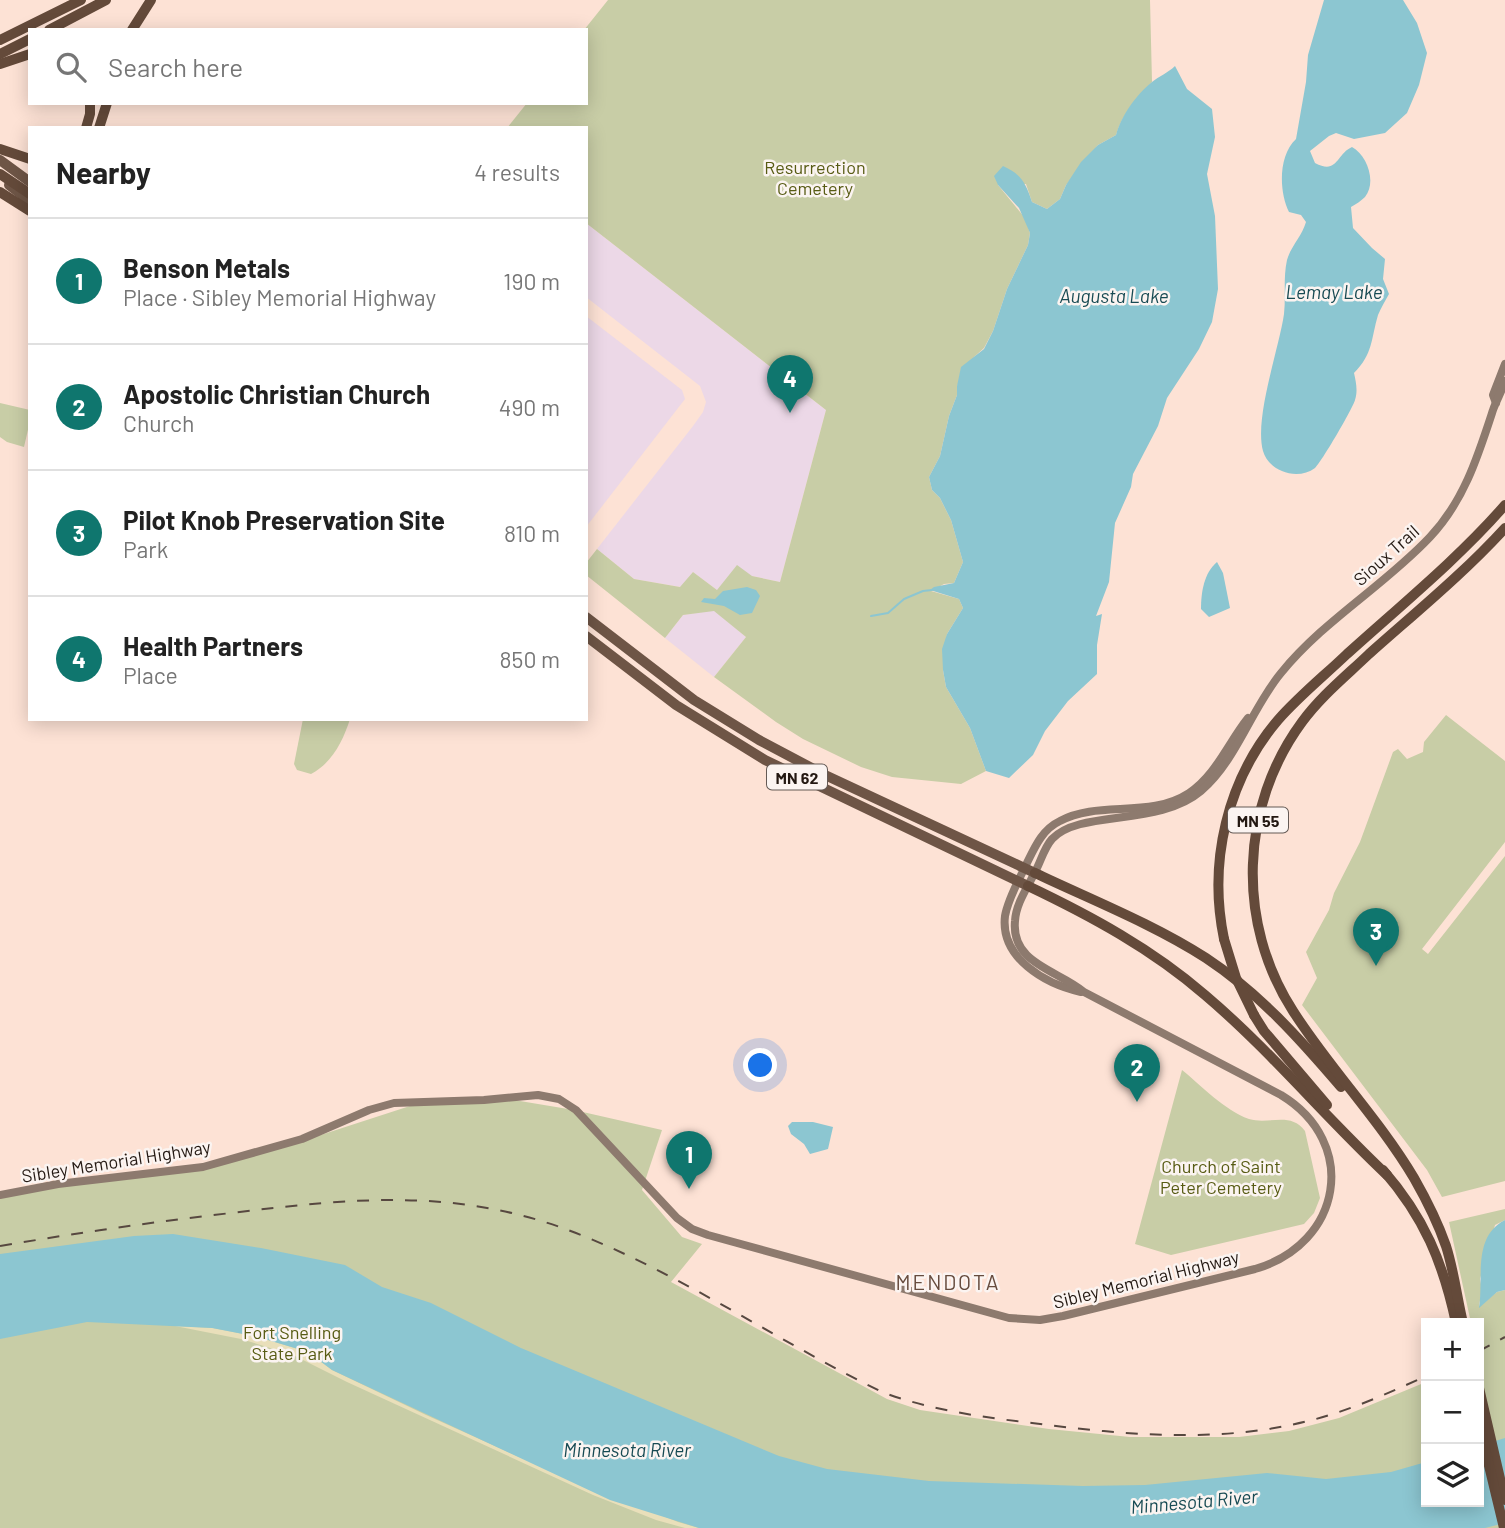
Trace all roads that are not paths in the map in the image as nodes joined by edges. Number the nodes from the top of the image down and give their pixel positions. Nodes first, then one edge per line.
1 (81, 0) edge
2 (106, 0) edge
3 (151, 0) edge
4 (54, 28) edge
5 (133, 28) edge
6 (0, 40) edge
7 (28, 40) edge
8 (0, 54) edge
9 (28, 55) edge
10 (0, 64) edge
11 (90, 105) edge
12 (106, 105) edge
13 (87, 126) edge
14 (100, 126) edge
15 (0, 149) edge
16 (28, 158) edge
17 (0, 160) edge
18 (0, 176) edge
19 (28, 181) edge
20 (0, 192) edge
21 (28, 193) edge
22 (28, 199) edge
23 (28, 210) edge
24 (1505, 364) edge
25 (1505, 381) edge
26 (1496, 403) junction
27 (1505, 505) edge
28 (1505, 528) edge
29 (588, 619) edge
30 (588, 638) edge
31 (1030, 871) junction
32 (1023, 884) junction
33 (1405, 1164) junction
34 (1387, 1175) junction
35 (0, 1195) edge
36 (1458, 1318) edge
37 (1459, 1318) edge
38 (1484, 1410) edge
39 (1484, 1444) edge
40 (1505, 1500) edge
41 (1504, 1528) edge

1 - 6 highway
2 - 4 highway
3 - 5 highway
7 - 8 highway
9 - 10 highway
11 - 13 highway
12 - 14 highway
15 - 16 highway
17 - 19 highway
18 - 21 highway
18 - 22 highway
20 - 23 highway
24 - 26 main road, Sioux Trail
25 - 26 main road, Sioux Trail
26 - 31 main road, Sioux Trail
27 - 34 highway, MN 55, bridge
28 - 33 highway, MN 55
29 - 31 highway, MN 62
30 - 32 highway, MN 62
31 - 32 main road, Sioux Trail
31 - 33 highway, MN 62
32 - 34 highway, MN 62
32 - 35 main road, Sibley Memorial Highway
33 - 37 highway, MN 55
34 - 36 highway, MN 55
38 - 40 highway
39 - 41 highway

